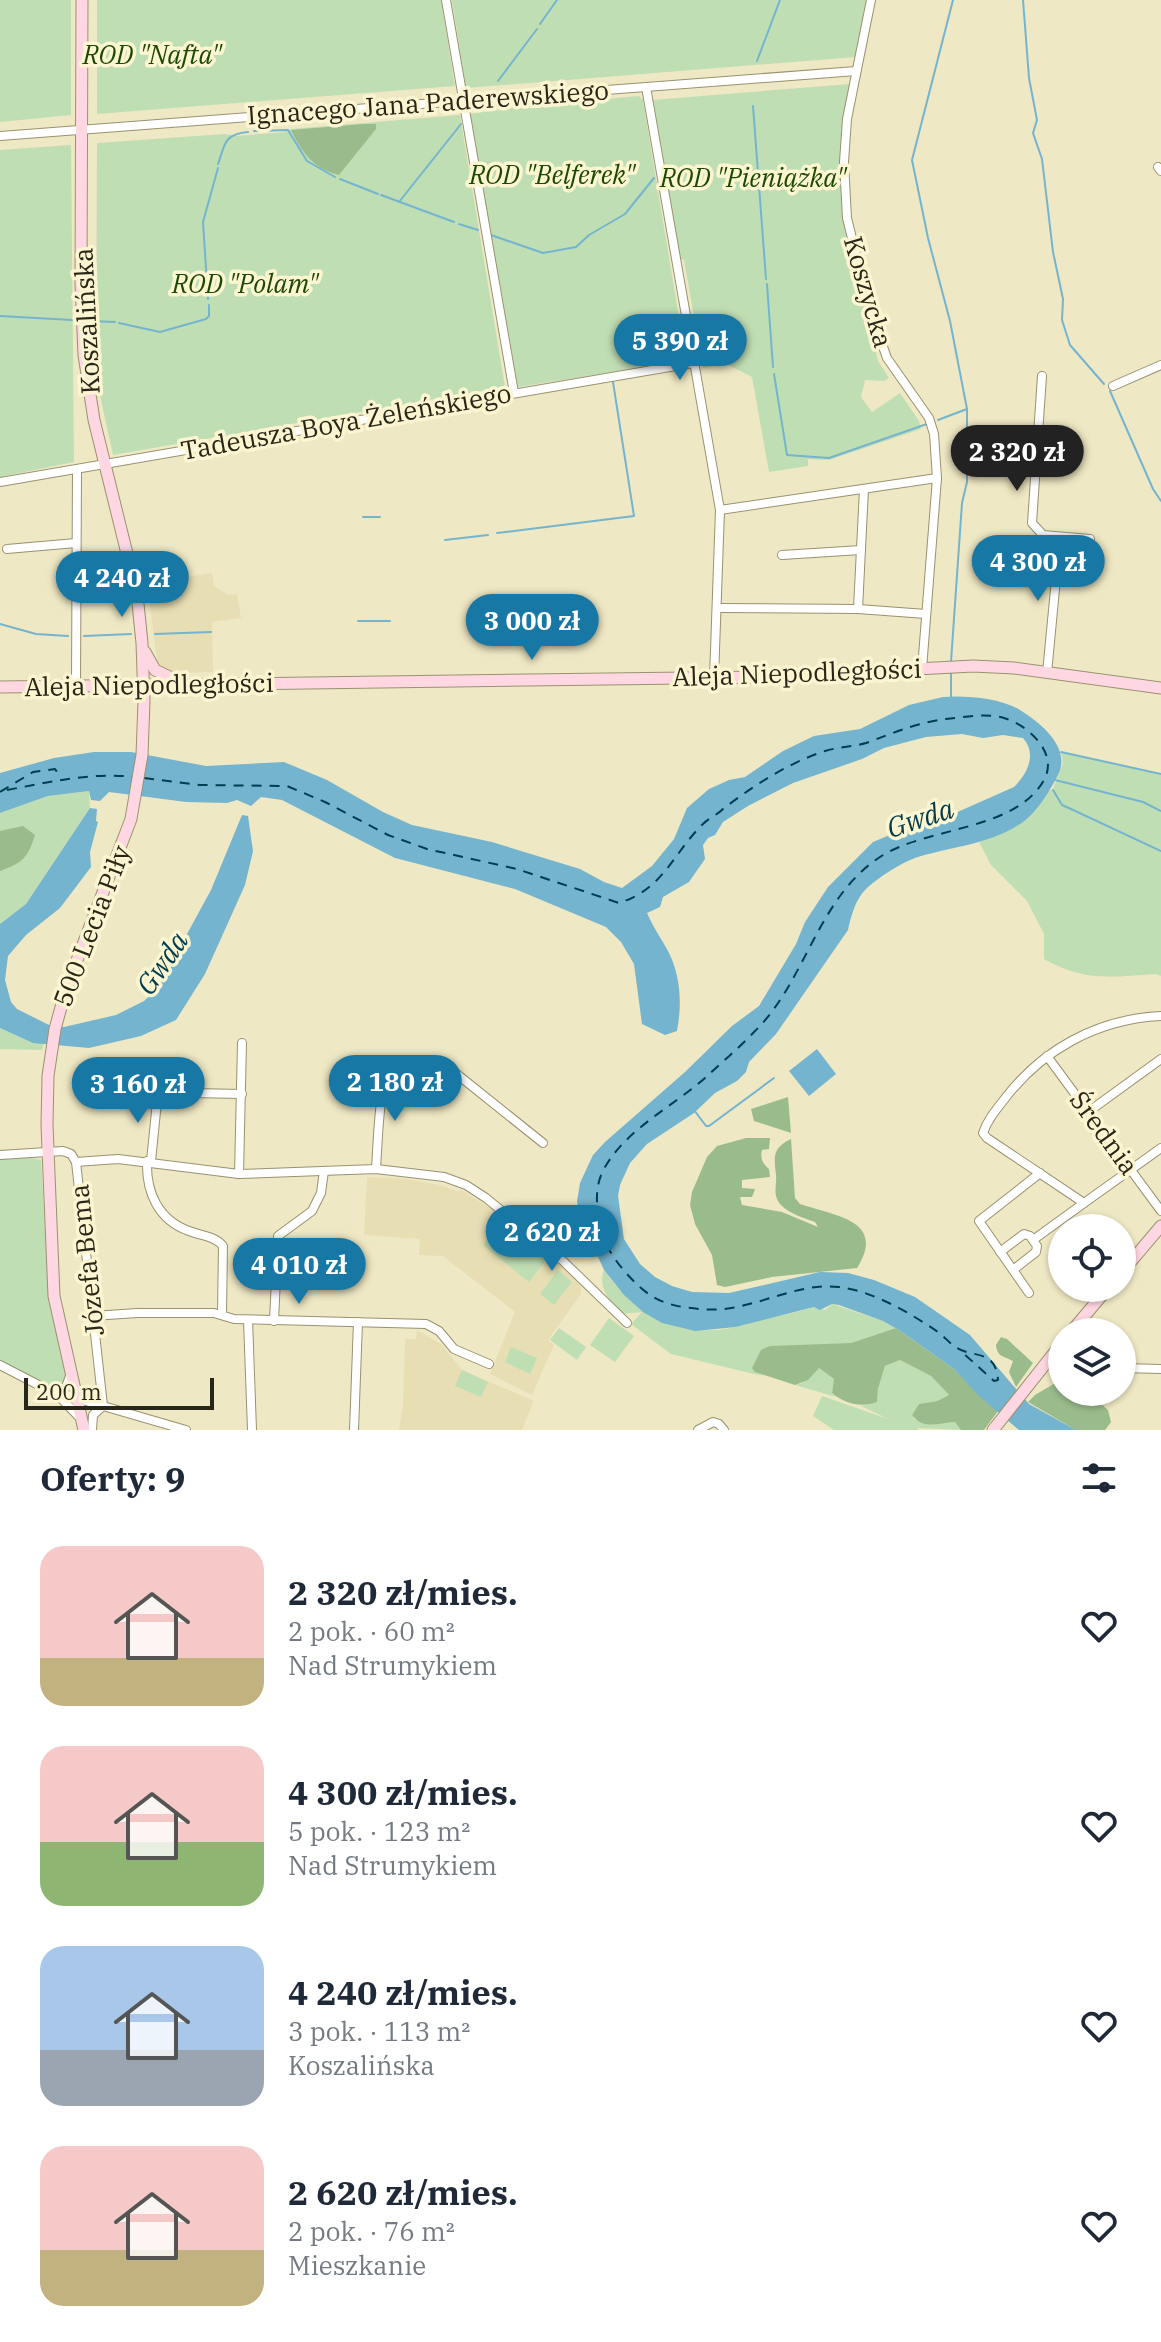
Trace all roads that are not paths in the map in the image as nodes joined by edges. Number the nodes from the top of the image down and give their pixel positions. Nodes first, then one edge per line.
1 (82, 0) edge
2 (446, 0) edge
3 (871, 0) edge
4 (856, 71) junction
5 (646, 87) junction
6 (463, 100) junction
7 (83, 130) junction
8 (0, 136) edge
9 (693, 363) junction
10 (1161, 365) edge
11 (1042, 376) dead end
12 (1113, 386) dead end
13 (514, 393) junction
14 (105, 464) junction
15 (77, 469) junction
16 (937, 478) junction
17 (0, 482) edge
18 (864, 489) junction
19 (720, 510) junction
20 (1060, 537) junction
21 (1090, 539) dead end
22 (76, 543) junction
23 (7, 549) dead end
24 (861, 550) junction
25 (782, 555) dead end
26 (717, 608) junction
27 (858, 609) junction
28 (926, 614) junction
29 (142, 643) junction
30 (922, 669) junction
31 (1047, 673) junction
32 (714, 678) junction
33 (144, 684) junction
34 (186, 684) junction
35 (76, 685) junction
36 (0, 687) edge
37 (1161, 688) edge
38 (1161, 1016) edge
39 (242, 1043) dead end
40 (1047, 1056) junction
41 (1161, 1059) edge
42 (158, 1092) junction
43 (242, 1094) junction
44 (91, 1101) dead end
45 (1088, 1112) junction
46 (543, 1143) dead end
47 (1161, 1148) edge
48 (48, 1152) junction
49 (0, 1155) edge
50 (149, 1161) junction
51 (76, 1162) junction
52 (376, 1169) junction
53 (1131, 1170) junction
54 (324, 1171) junction
55 (1040, 1173) junction
56 (239, 1174) junction
57 (1084, 1203) junction
58 (1161, 1211) edge
59 (1161, 1226) edge
60 (1033, 1240) junction
61 (1000, 1252) junction
62 (1136, 1255) edge
63 (54, 1264) junction
64 (1013, 1270) junction
65 (1029, 1293) dead end
66 (1096, 1302) edge
67 (222, 1314) junction
68 (93, 1316) junction
69 (1083, 1318) edge
70 (248, 1320) junction
71 (274, 1321) junction
72 (358, 1322) junction
73 (627, 1323) dead end
74 (1048, 1360) edge
75 (489, 1364) dead end
76 (0, 1365) edge
77 (1136, 1368) edge
78 (1161, 1369) edge
79 (70, 1374) junction
80 (55, 1392) junction
81 (79, 1399) junction
82 (103, 1406) junction
83 (82, 1425) edge
84 (91, 1430) edge
85 (186, 1430) edge
86 (252, 1430) edge
87 (354, 1430) edge
88 (698, 1430) edge
89 (724, 1430) edge
90 (993, 1430) edge

1 - 7 street, Koszalińska
2 - 6 street
3 - 4 street, Koszycka
4 - 5 street, Ignacego Jana Paderewskiego
4 - 16 street, Koszycka
5 - 6 street, Ignacego Jana Paderewskiego
5 - 9 street
6 - 7 street, Ignacego Jana Paderewskiego
6 - 13 street
7 - 8 street, Ignacego Jana Paderewskiego
7 - 14 street, Koszalińska
9 - 13 street, Tadeusza Boya Żeleńskiego
9 - 19 street
10 - 12 street
11 - 20 street
13 - 14 street, Tadeusza Boya Żeleńskiego
14 - 15 street, Tadeusza Boya Żeleńskiego
14 - 29 street, Koszalińska
15 - 17 street, Tadeusza Boya Żeleńskiego
15 - 22 street
16 - 18 street
16 - 28 street, Koszycka
18 - 19 street
18 - 24 street
19 - 26 street
20 - 21 street
20 - 31 street
22 - 23 street
22 - 35 street
24 - 25 street
24 - 27 street
26 - 27 street
26 - 32 street
27 - 28 street
28 - 30 street, Koszycka
29 - 33 street, Koszalińska
29 - 34 street
30 - 31 street, Aleja Niepodległości
30 - 32 street, Aleja Niepodległości
31 - 37 street, Aleja Niepodległości
32 - 34 street, Aleja Niepodległości
33 - 34 street, Aleja Niepodległości
33 - 35 street, Aleja Niepodległości
33 - 48 street, 500 Lecia Piły
35 - 36 street, Aleja Niepodległości
38 - 40 street
39 - 43 street
40 - 45 street, Średnia
40 - 55 street
41 - 45 street
42 - 43 street
42 - 44 street
42 - 50 street
43 - 56 street
45 - 53 street, Średnia
46 - 52 street
47 - 53 street
48 - 49 street
48 - 51 street
48 - 63 street, 500 Lecia Piły
50 - 51 street
50 - 56 street
50 - 67 street
51 - 68 street, Józefa Bema
52 - 54 street
52 - 73 street
53 - 57 street
53 - 58 street, Średnia
54 - 56 street
54 - 71 street
55 - 57 street
55 - 61 street
57 - 60 street
59 - 62 street
60 - 61 street
60 - 64 street
61 - 64 street
63 - 79 street, 500 Lecia Piły
63 - 81 street, 500 Lecia Piły
64 - 65 street
66 - 69 street
67 - 68 street
67 - 70 street
68 - 82 street, Józefa Bema
70 - 71 street
70 - 86 street
71 - 72 street
72 - 75 street
72 - 87 street
74 - 90 street
76 - 80 street
77 - 78 street
79 - 80 street
79 - 81 street, 500 Lecia Piły
80 - 81 street
80 - 83 street
81 - 82 street
81 - 83 street, 500 Lecia Piły
81 - 84 street, 500 Lecia Piły
82 - 84 street
82 - 85 street
88 - 89 street

